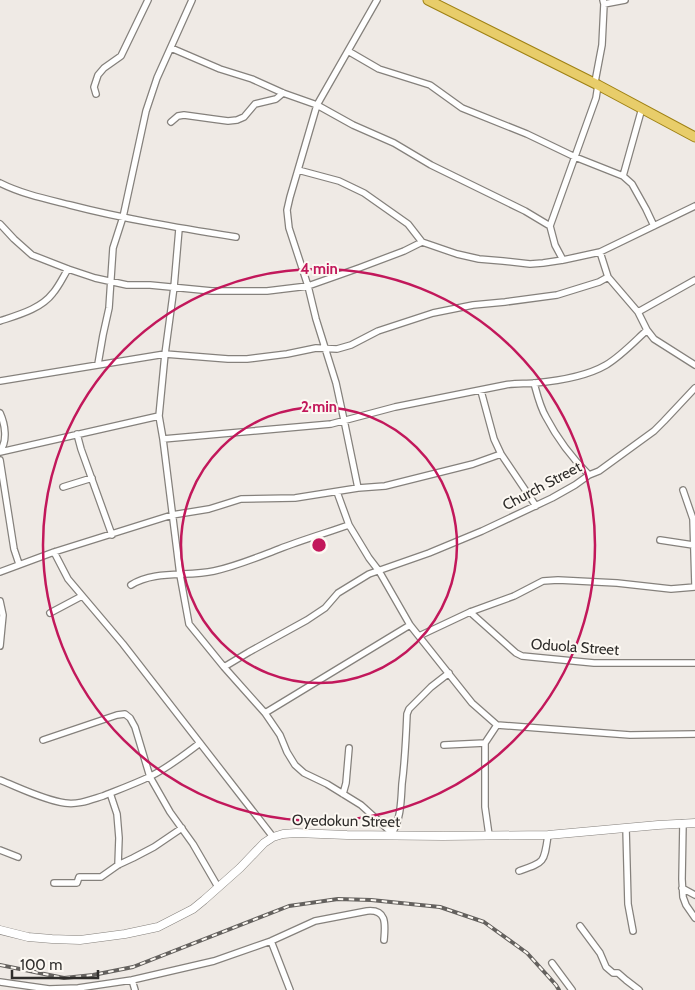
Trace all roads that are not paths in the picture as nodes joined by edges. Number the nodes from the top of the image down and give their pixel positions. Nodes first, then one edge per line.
1 (148, 0) edge
2 (192, 0) edge
3 (377, 0) edge
4 (428, 0) edge
5 (435, 0) edge
6 (625, 0) edge
7 (604, 2) edge
8 (507, 38) junction
9 (170, 48) junction
10 (348, 51) junction
11 (596, 84) junction
12 (283, 93) junction
13 (96, 94) dead end
14 (317, 105) junction
15 (642, 108) junction
16 (171, 122) dead end
17 (695, 135) edge
18 (575, 157) junction
19 (298, 170) junction
20 (623, 176) junction
21 (0, 183) edge
22 (695, 206) edge
23 (123, 217) junction
24 (0, 224) edge
25 (550, 226) junction
26 (654, 226) junction
27 (179, 229) junction
28 (236, 238) dead end
29 (422, 242) junction
30 (600, 252) junction
31 (563, 260) junction
32 (68, 269) junction
33 (608, 277) junction
34 (695, 280) edge
35 (112, 281) junction
36 (308, 286) junction
37 (174, 287) junction
38 (638, 312) junction
39 (0, 322) edge
40 (647, 330) junction
41 (325, 348) junction
42 (165, 354) junction
43 (98, 364) junction
44 (695, 365) edge
45 (0, 381) edge
46 (534, 383) junction
47 (695, 388) edge
48 (481, 390) junction
49 (0, 413) edge
50 (159, 416) junction
51 (344, 420) junction
52 (77, 434) junction
53 (163, 439) junction
54 (0, 452) edge
55 (501, 454) junction
56 (0, 460) edge
57 (589, 475) junction
58 (92, 478) junction
59 (63, 487) dead end
60 (358, 488) junction
61 (684, 490) dead end
62 (337, 492) junction
63 (536, 506) junction
64 (172, 515) junction
65 (349, 525) junction
66 (112, 535) junction
67 (660, 540) dead end
68 (693, 545) junction
69 (54, 552) junction
70 (19, 564) junction
71 (378, 571) junction
72 (0, 572) edge
73 (180, 575) junction
74 (131, 585) dead end
75 (695, 586) edge
76 (82, 596) junction
77 (0, 601) edge
78 (470, 612) junction
79 (50, 613) dead end
80 (410, 625) junction
81 (419, 636) junction
82 (0, 646) edge
83 (695, 663) edge
84 (224, 667) junction
85 (449, 673) junction
86 (265, 713) junction
87 (497, 725) junction
88 (695, 734) edge
89 (43, 740) dead end
90 (200, 743) junction
91 (485, 743) junction
92 (444, 745) dead end
93 (349, 748) dead end
94 (150, 777) junction
95 (0, 780) edge
96 (110, 793) junction
97 (343, 794) junction
98 (683, 823) junction
99 (695, 823) edge
100 (182, 828) junction
101 (626, 828) junction
102 (395, 834) junction
103 (489, 835) junction
104 (548, 835) junction
105 (273, 837) junction
106 (0, 850) edge
107 (18, 857) dead end
108 (118, 865) junction
109 (519, 871) dead end
110 (54, 883) dead end
111 (218, 887) junction
112 (682, 888) junction
113 (695, 895) edge
114 (695, 918) edge
115 (580, 926) dead end
116 (0, 930) edge
117 (633, 931) dead end
118 (384, 940) dead end
119 (271, 941) junction
120 (552, 963) dead end
121 (132, 980) junction
122 (1, 984) edge
123 (39, 989) edge
124 (135, 990) edge
125 (290, 990) edge
126 (572, 990) edge
127 (639, 990) edge

1 - 13 street
2 - 9 street
3 - 10 street
4 - 8 main road
5 - 8 main road
6 - 7 street
7 - 11 street
8 - 11 main road
9 - 12 street
9 - 23 street
10 - 14 street
10 - 18 street
11 - 15 main road
11 - 17 main road
11 - 18 street
12 - 14 street
12 - 16 street
14 - 19 street
14 - 25 street
15 - 17 main road
15 - 20 street
18 - 20 street
18 - 25 street
19 - 29 street
19 - 36 street
20 - 26 street
21 - 23 street
22 - 26 street
23 - 27 street
23 - 35 street
24 - 32 street
25 - 31 street
26 - 30 street
27 - 28 street
27 - 37 street
29 - 31 street
29 - 36 street
30 - 31 street
30 - 33 street
32 - 35 street
32 - 39 street
33 - 38 street
33 - 41 street
34 - 38 street
35 - 37 street
35 - 43 street
36 - 37 street
36 - 41 street
37 - 42 street
38 - 40 street
40 - 44 street
40 - 46 street
41 - 42 street
41 - 51 street
42 - 43 street
42 - 50 street
43 - 45 street
46 - 48 street
46 - 57 street
47 - 57 street, Church Street
48 - 51 street
48 - 55 street
49 - 54 street
50 - 52 street
50 - 53 street
51 - 53 street
51 - 60 street
52 - 54 street
52 - 58 street
53 - 64 street
55 - 60 street
55 - 63 street
56 - 70 street
57 - 63 street, Church Street
58 - 59 street
58 - 66 street
60 - 62 street
61 - 68 street
62 - 64 street
62 - 65 street
63 - 71 street, Church Street
64 - 66 street
64 - 73 street
65 - 71 street
65 - 73 street
66 - 69 street
67 - 68 street
68 - 75 street
69 - 70 street
69 - 76 street
70 - 72 street
71 - 80 street
71 - 84 street, Church Street
73 - 74 street
73 - 84 street
75 - 78 street
76 - 79 street
76 - 90 street
77 - 82 street
78 - 81 street
78 - 83 street, Oduola Street
80 - 81 street
80 - 86 street
81 - 85 street
84 - 86 street
85 - 87 street
85 - 102 street
86 - 97 street
87 - 88 street
87 - 91 street
89 - 94 street
90 - 94 street
90 - 105 street
91 - 92 street
91 - 103 street
93 - 97 street
94 - 96 street
94 - 100 street
95 - 96 street
96 - 108 street
97 - 102 street
98 - 99 street, Oyedokun Street
98 - 101 street, Oyedokun Street
98 - 112 street
100 - 108 street
100 - 111 street
101 - 104 street, Oyedokun Street
101 - 117 street
102 - 103 street, Oyedokun Street
102 - 105 street, Oyedokun Street
103 - 104 street, Oyedokun Street
104 - 109 street
105 - 111 street, Oyedokun Street
106 - 107 street
108 - 110 street
111 - 116 street, Oyedokun Street
112 - 113 street
112 - 114 street
115 - 127 street
118 - 119 street
119 - 121 street
119 - 125 street
120 - 126 street
121 - 123 street
121 - 124 street
122 - 123 street

